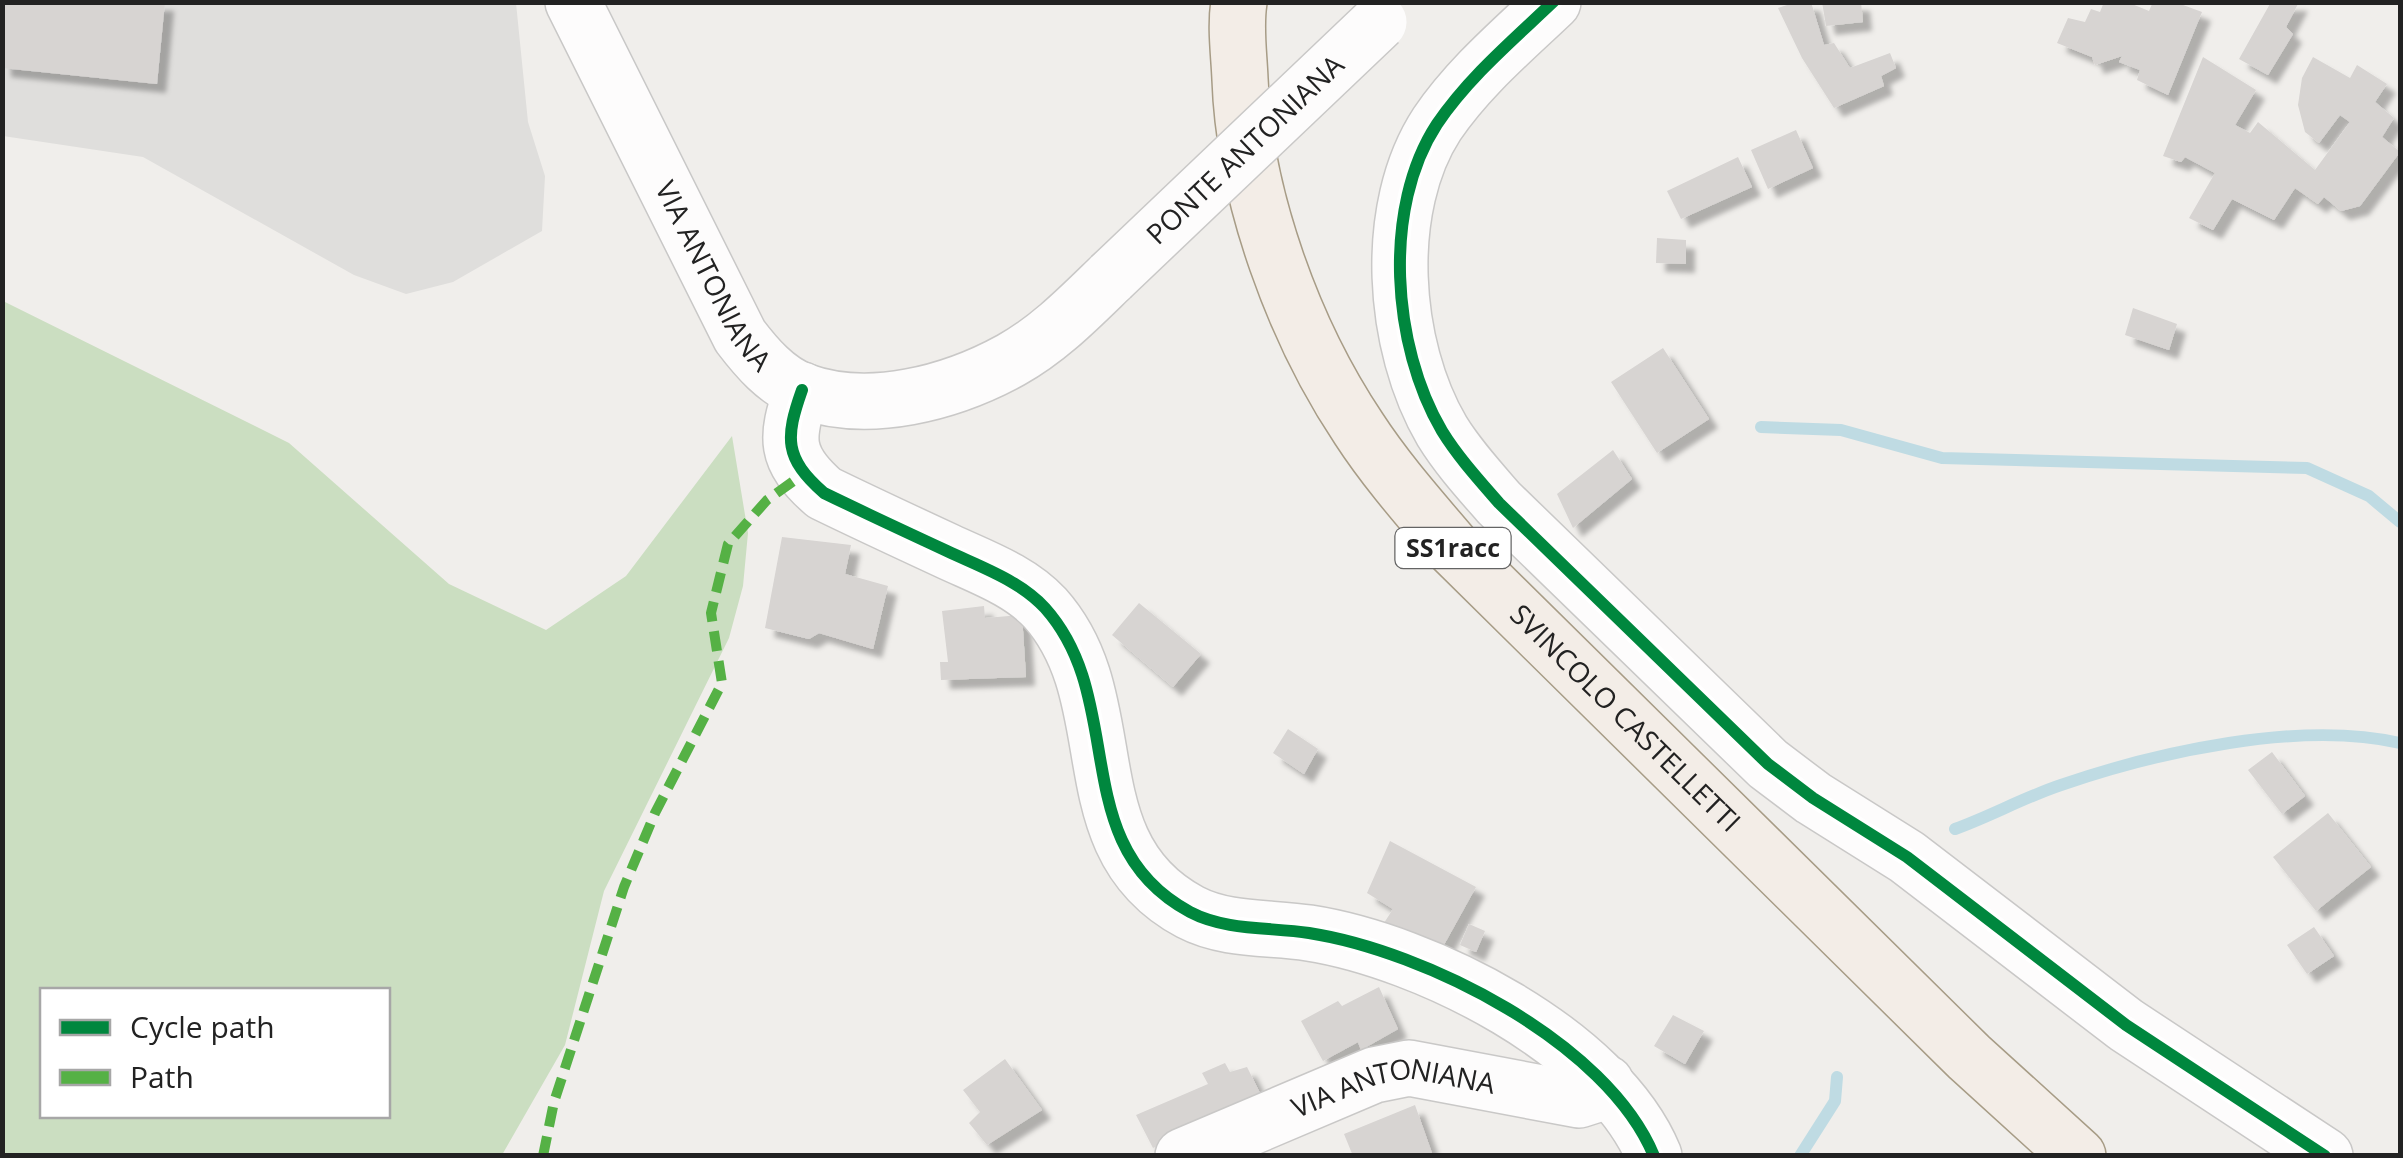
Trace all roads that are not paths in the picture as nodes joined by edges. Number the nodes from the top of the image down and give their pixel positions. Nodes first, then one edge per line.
1 (573, 2) edge
2 (1204, 2) edge
3 (1240, 2) edge
4 (1553, 2) edge
5 (1390, 12) edge
6 (1240, 100) junction
7 (802, 390) junction
8 (1606, 1084) junction
9 (1183, 1156) edge
10 (1654, 1156) edge
11 (2078, 1156) edge
12 (2326, 1156) edge

1 - 7 street, VIA ANTONIANA
2 - 6 main road, SS1racc
3 - 6 main road, SS1racc
4 - 12 street
5 - 7 street, PONTE ANTONIANA, bridge
6 - 11 main road, SVINCOLO CASTELLETTI / SS1racc
7 - 8 street, VIA ANTONIANA
8 - 9 street, VIA ANTONIANA
8 - 10 street, VIA ANTONIANA

